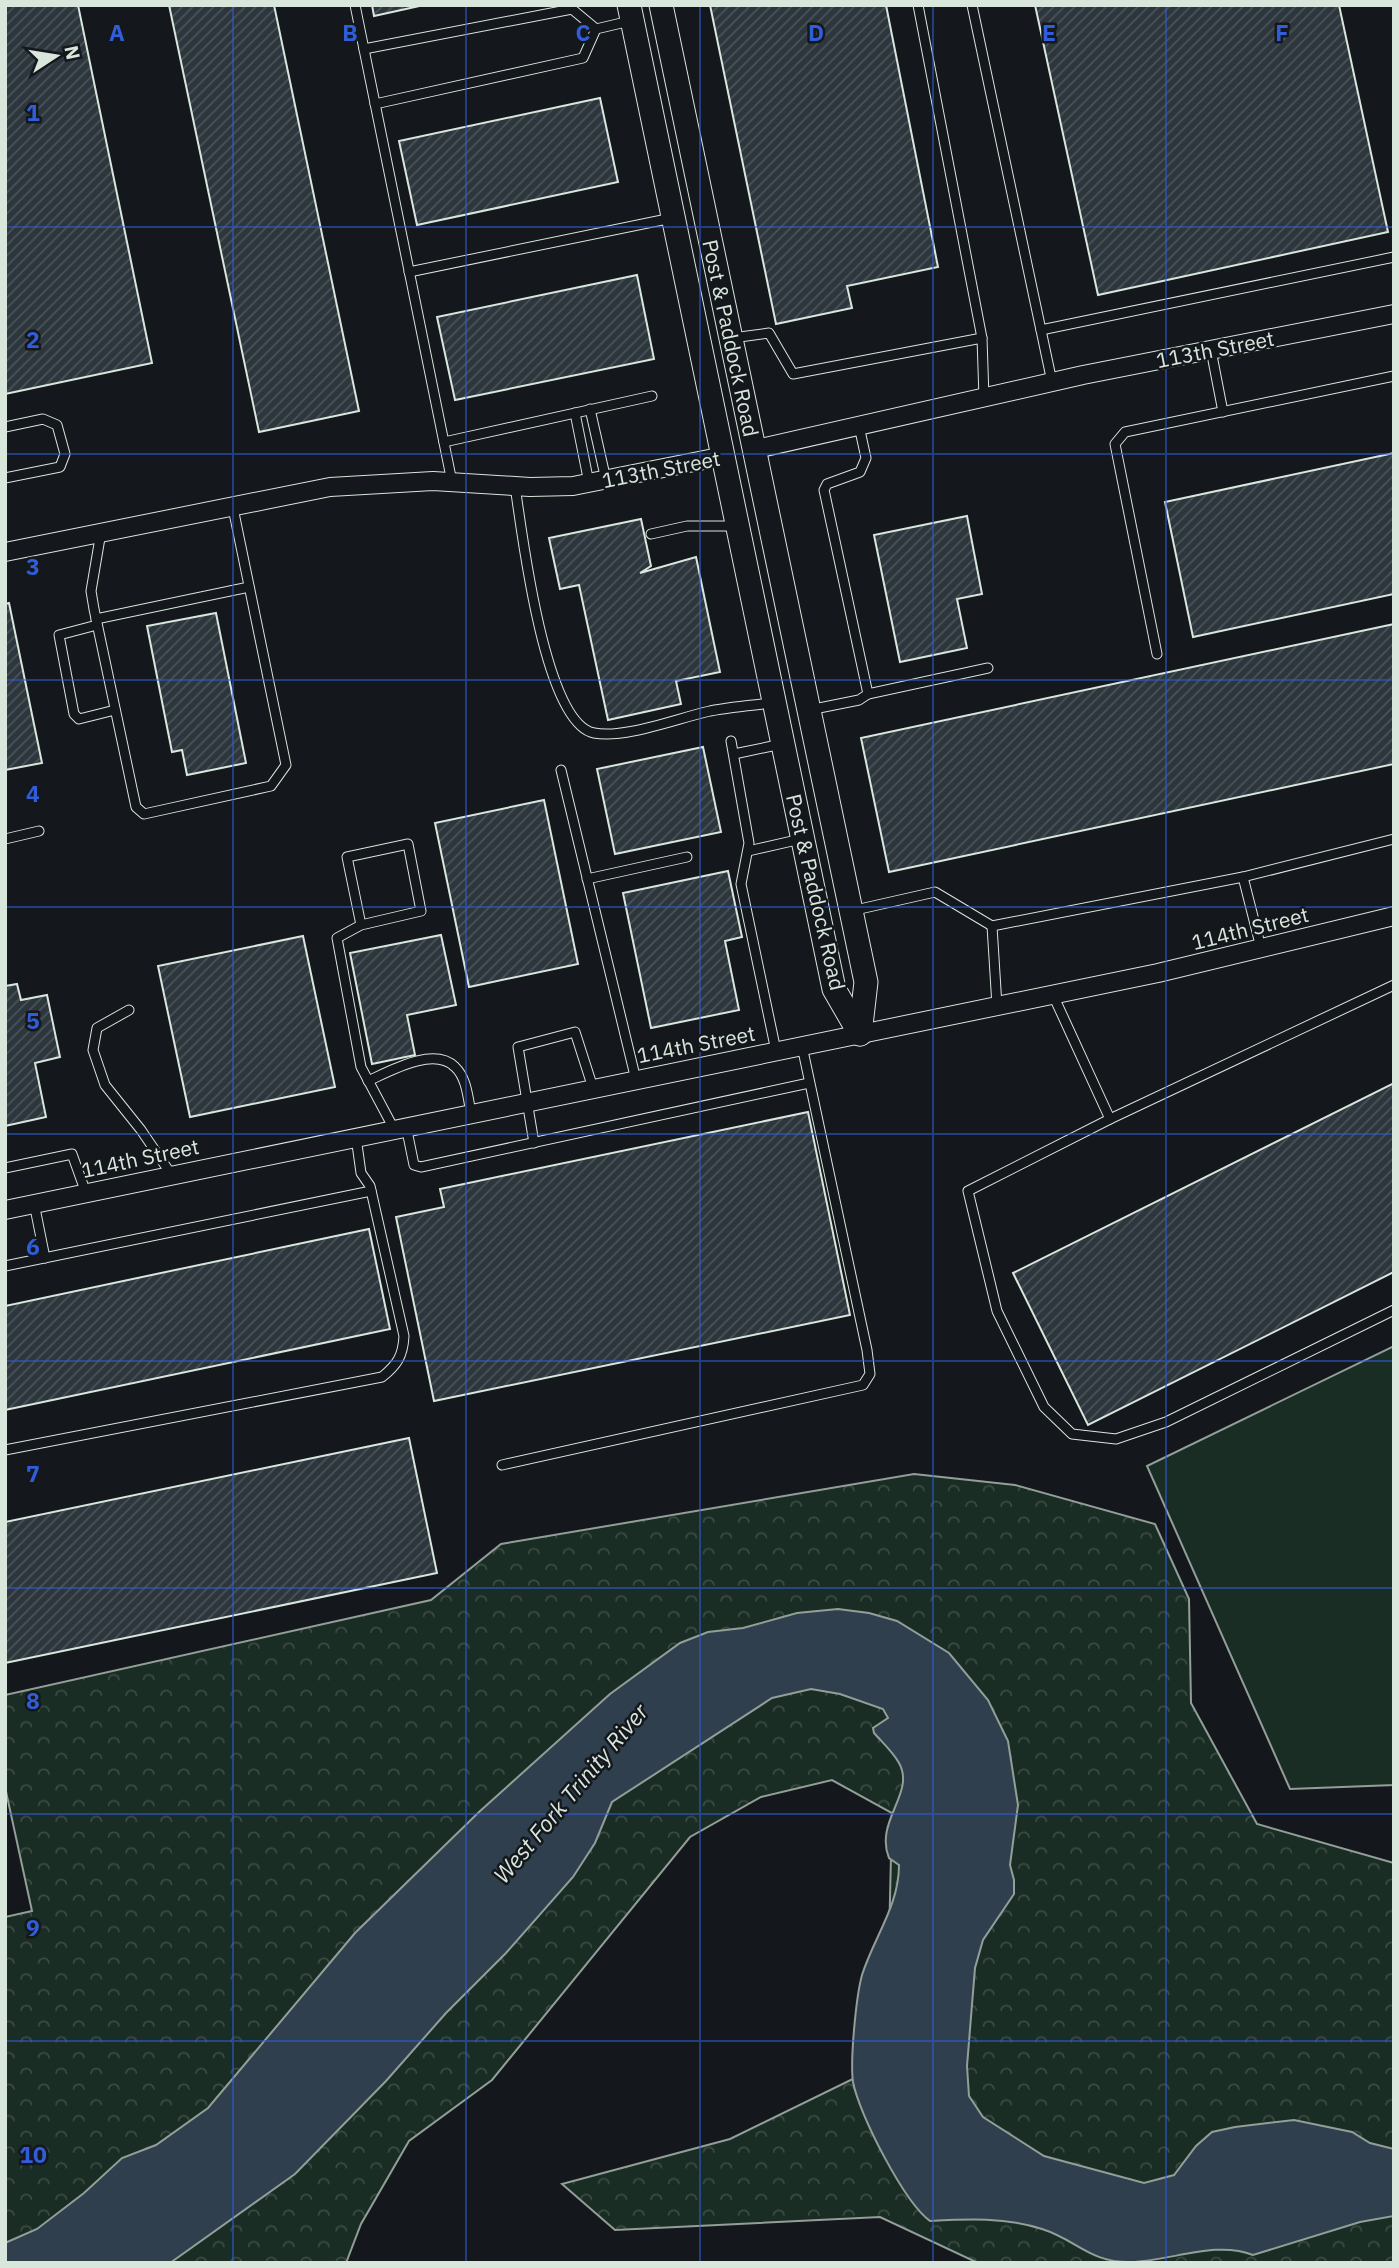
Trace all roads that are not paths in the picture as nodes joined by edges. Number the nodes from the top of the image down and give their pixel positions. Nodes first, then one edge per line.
1 (355, 5) edge
2 (918, 5) edge
3 (972, 5) edge
4 (662, 10) edge
5 (630, 13) edge
6 (596, 29) junction
7 (364, 49) junction
8 (375, 104) junction
9 (674, 218) junction
10 (1394, 257) edge
11 (409, 272) junction
12 (1394, 314) edge
13 (1041, 330) junction
14 (732, 338) junction
15 (982, 338) junction
16 (1211, 350) junction
17 (1394, 376) edge
18 (1052, 382) junction
19 (652, 396) dead end
20 (984, 397) junction
21 (590, 410) junction
22 (1223, 412) junction
23 (575, 413) junction
24 (859, 426) junction
25 (5, 427) edge
26 (444, 442) junction
27 (755, 449) junction
28 (724, 456) junction
29 (5, 478) edge
30 (597, 481) junction
31 (452, 482) junction
32 (515, 486) junction
33 (233, 508) junction
34 (738, 526) junction
35 (101, 532) junction
36 (651, 534) dead end
37 (5, 552) edge
38 (249, 587) junction
39 (96, 622) junction
40 (1157, 654) dead end
41 (988, 668) dead end
42 (868, 694) junction
43 (774, 703) junction
44 (806, 704) junction
45 (115, 710) junction
46 (731, 741) dead end
47 (782, 744) junction
48 (734, 754) junction
49 (561, 770) dead end
50 (40, 831) dead end
51 (5, 839) edge
52 (802, 839) junction
53 (1394, 839) edge
54 (748, 850) junction
55 (687, 857) dead end
56 (1243, 877) junction
57 (587, 879) junction
58 (851, 911) junction
59 (1394, 916) edge
60 (361, 925) junction
61 (992, 926) junction
62 (1261, 948) junction
63 (1394, 985) edge
64 (1053, 995) junction
65 (997, 1006) junction
66 (129, 1010) dead end
67 (860, 1034) junction
68 (802, 1046) junction
69 (776, 1051) junction
70 (636, 1080) junction
71 (368, 1081) junction
72 (810, 1083) junction
73 (593, 1088) junction
74 (525, 1102) junction
75 (471, 1113) junction
76 (1110, 1119) junction
77 (400, 1128) junction
78 (356, 1137) junction
79 (534, 1143) junction
80 (5, 1168) edge
81 (171, 1174) junction
82 (86, 1192) junction
83 (371, 1192) junction
84 (34, 1203) junction
85 (5, 1210) edge
86 (45, 1258) junction
87 (5, 1266) edge
88 (1394, 1310) edge
89 (5, 1450) edge
90 (502, 1465) dead end

1 - 7 lane
2 - 15 lane
3 - 13 lane
4 - 5 street
4 - 14 street, Post & Paddock Road
5 - 6 lane
5 - 9 street, Post & Paddock Road
6 - 7 lane
6 - 8 lane
7 - 8 lane
8 - 11 lane
9 - 11 lane
9 - 28 street, Post & Paddock Road
10 - 13 lane
11 - 26 lane
12 - 16 street, 113th Street
13 - 18 lane
14 - 15 lane
14 - 27 street, Post & Paddock Road
15 - 20 lane
16 - 18 street, 113th Street
16 - 22 lane
17 - 22 lane
18 - 20 street, 113th Street
19 - 21 lane
20 - 24 street, 113th Street
21 - 23 lane
21 - 30 lane
22 - 40 lane
23 - 26 lane
23 - 30 lane
24 - 27 street, 113th Street
24 - 42 lane
25 - 29 lane
26 - 31 lane
27 - 28 street, 113th Street
27 - 44 street, Post & Paddock Road
28 - 30 street, 113th Street
28 - 34 street, Post & Paddock Road
30 - 32 street, 113th Street
31 - 32 street, 113th Street
31 - 33 street, 113th Street
32 - 43 lane
33 - 35 street, 113th Street
33 - 38 lane
34 - 36 lane
34 - 43 street, Post & Paddock Road
35 - 37 street, 113th Street
35 - 39 lane
38 - 39 lane
38 - 45 lane
39 - 45 lane
39 - 45 lane
41 - 42 lane
42 - 44 lane
43 - 44 street
43 - 47 street, Post & Paddock Road
44 - 58 street, Post & Paddock Road
46 - 48 lane
47 - 48 lane
47 - 52 street, Post & Paddock Road
48 - 54 lane
49 - 57 lane
50 - 51 lane
52 - 54 lane
52 - 67 street, Post & Paddock Road
53 - 56 lane
54 - 69 lane
55 - 57 lane
56 - 61 lane
56 - 62 lane
57 - 70 lane
58 - 61 lane
58 - 67 street, Post & Paddock Road
59 - 62 street, 114th Street
60 - 60 lane
60 - 71 lane
61 - 65 lane
62 - 64 street, 114th Street
63 - 76 lane
64 - 65 street, 114th Street
64 - 76 lane
65 - 67 street, 114th Street
66 - 81 lane
67 - 68 street, 114th Street
68 - 69 street, 114th Street
68 - 72 lane
69 - 70 street, 114th Street
70 - 73 street, 114th Street
71 - 75 lane
71 - 77 lane
72 - 79 lane
72 - 90 lane
73 - 74 street, 114th Street
73 - 74 lane
74 - 75 street, 114th Street
74 - 79 lane
75 - 77 street, 114th Street
76 - 88 lane
77 - 78 street, 114th Street
77 - 79 lane
78 - 81 street, 114th Street
78 - 83 lane
80 - 82 lane
81 - 82 street, 114th Street
82 - 84 street, 114th Street
83 - 86 lane
83 - 89 lane
84 - 85 street, 114th Street
84 - 86 lane
86 - 87 lane

